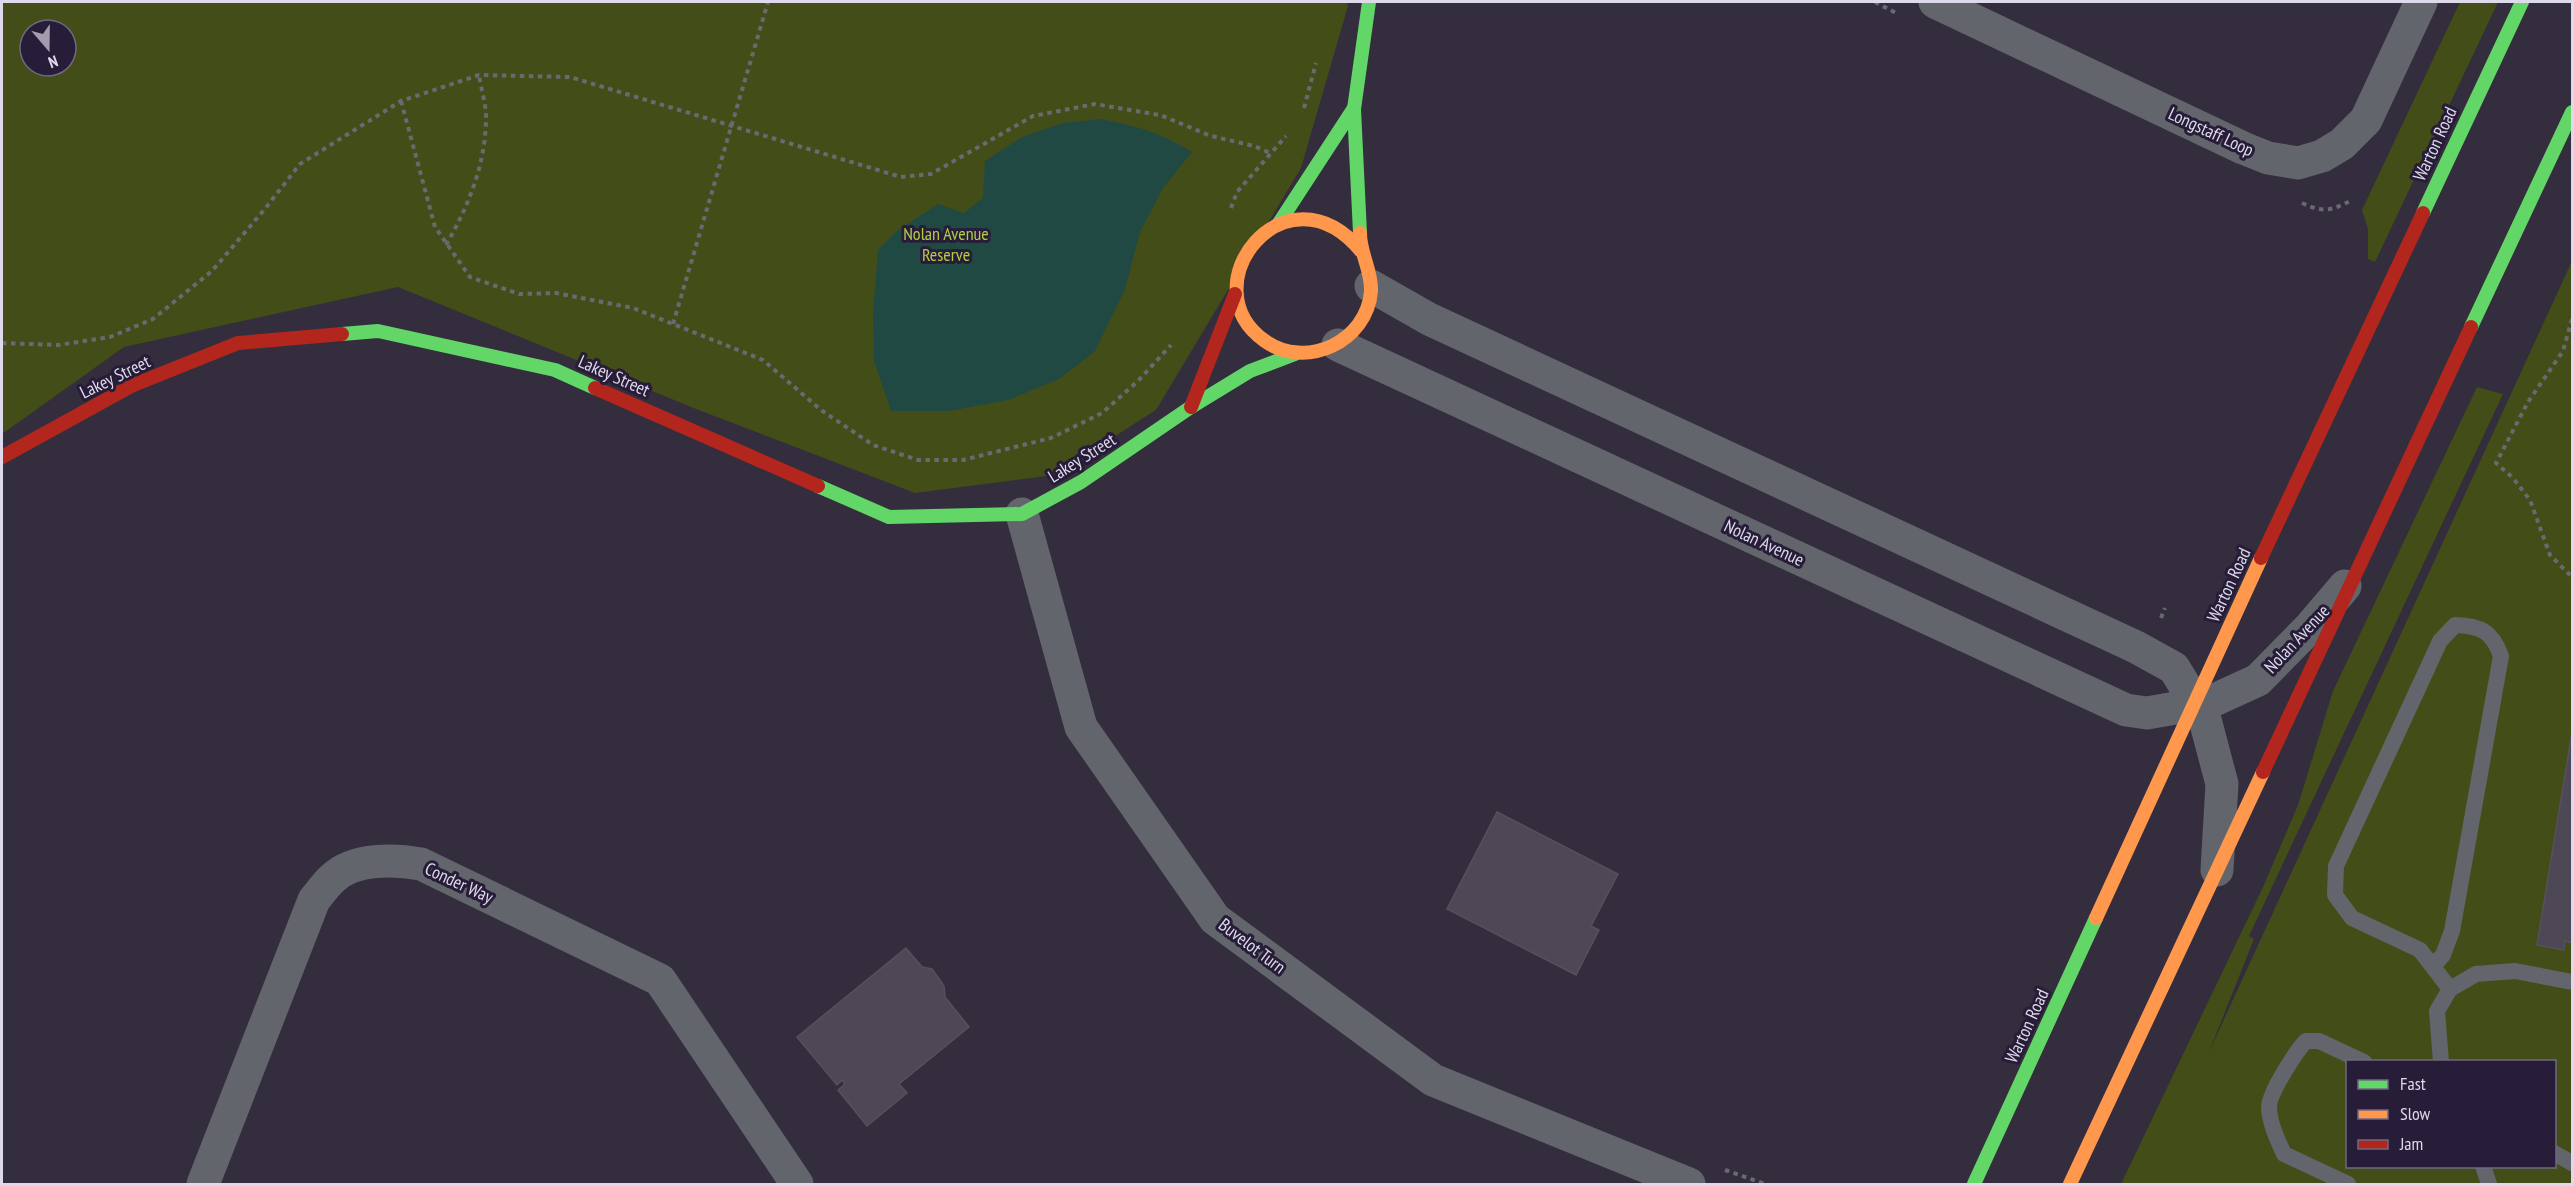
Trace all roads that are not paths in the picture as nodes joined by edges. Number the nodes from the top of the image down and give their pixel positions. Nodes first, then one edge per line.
1 (1369, 2) edge
2 (1935, 2) edge
3 (2421, 2) edge
4 (2522, 2) edge
5 (1354, 108) junction
6 (2572, 112) edge
7 (1279, 223) junction
8 (1361, 251) junction
9 (1371, 286) junction
10 (1235, 294) junction
11 (1338, 345) junction
12 (1295, 354) junction
13 (1191, 407) junction
14 (2, 457) edge
15 (1022, 514) junction
16 (2356, 573) junction
17 (2196, 704) junction
18 (2217, 871) junction
19 (2433, 966) junction
20 (2572, 982) edge
21 (2450, 989) junction
22 (2360, 1060) edge
23 (2441, 1060) edge
24 (2556, 1154) edge
25 (2572, 1163) edge
26 (2483, 1168) edge
27 (2073, 1182) edge
28 (203, 1185) edge
29 (797, 1185) edge
30 (1689, 1185) edge
31 (1974, 1185) edge
32 (2348, 1185) edge
33 (2489, 1185) edge

1 - 5 main road, Lakey Street
2 - 3 street, Longstaff Loop
4 - 17 main road, Warton Road
5 - 7 main road, Lakey Street
5 - 8 main road, Lakey Street
6 - 16 main road
7 - 8 main road, Lakey Street
7 - 10 main road, Lakey Street
8 - 9 main road, Lakey Street
9 - 11 main road, Lakey Street
9 - 17 street
10 - 12 main road, Lakey Street
10 - 13 main road, Lakey Street
11 - 12 main road, Lakey Street
11 - 17 street, Nolan Avenue
12 - 13 main road, Lakey Street
13 - 15 main road, Lakey Street
14 - 15 main road, Lakey Street
15 - 30 street, Buvelot Turn
16 - 17 street, Nolan Avenue
16 - 18 main road
17 - 18 street
17 - 31 main road, Warton Road
18 - 27 main road
19 - 19 lane
19 - 21 lane
20 - 21 lane
21 - 23 lane
22 - 32 lane
24 - 25 lane
26 - 33 lane
28 - 29 street, Conder Way

